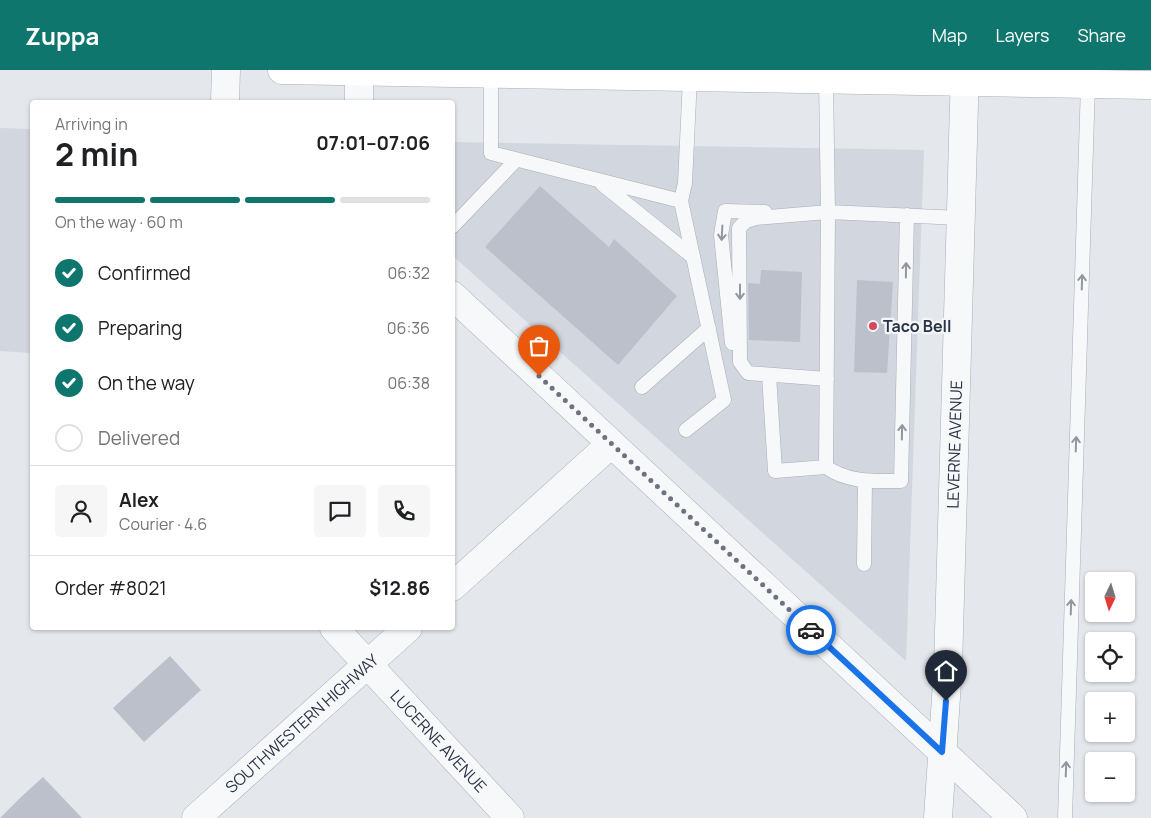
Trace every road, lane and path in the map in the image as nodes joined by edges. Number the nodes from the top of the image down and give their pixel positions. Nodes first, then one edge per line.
1 (226, 70) edge
2 (282, 70) edge
3 (342, 71) edge
4 (491, 72) edge
5 (594, 73) edge
6 (965, 76) edge
7 (690, 78) junction
8 (1101, 79) edge
9 (826, 80) junction
10 (1151, 85) edge
11 (224, 100) edge
12 (358, 100) edge
13 (516, 160) junction
14 (598, 180) junction
15 (681, 201) junction
16 (828, 212) junction
17 (907, 215) junction
18 (786, 216) junction
19 (961, 218) junction
20 (455, 224) edge
21 (693, 257) junction
22 (455, 298) edge
23 (709, 328) junction
24 (764, 374) junction
25 (827, 379) junction
26 (642, 387) dead end
27 (686, 430) dead end
28 (611, 444) junction
29 (826, 467) junction
30 (865, 482) junction
31 (864, 564) dead end
32 (455, 584) edge
33 (336, 630) edge
34 (406, 630) edge
35 (367, 664) junction
36 (942, 752) junction
37 (196, 818) edge
38 (510, 818) edge
39 (938, 818) edge
40 (1013, 818) edge
41 (1065, 818) edge

1 - 11 street
2 - 3 main road
3 - 4 main road
3 - 12 street
4 - 5 main road
4 - 13 lane
5 - 7 main road
6 - 8 main road
6 - 9 main road
6 - 19 street, LEVERNE AVENUE
7 - 9 main road
7 - 15 lane
8 - 10 main road
41 -> 8 lane
9 - 16 lane
13 - 14 lane
13 - 20 lane
14 - 15 lane
14 - 21 lane
15 - 21 lane
16 - 17 lane
16 - 18 lane
16 - 25 lane
17 - 19 lane
30 -> 17 lane
18 -> 24 lane
18 -> 24 lane
19 - 36 street, LEVERNE AVENUE
21 - 23 lane
22 - 28 street
23 - 26 lane
23 - 27 lane
24 - 25 lane
24 - 29 lane
25 - 29 lane
28 - 32 street
28 - 36 street
29 - 30 lane
30 - 31 lane
33 - 35 street, LUCERNE AVENUE
34 - 35 street, SOUTHWESTERN HIGHWAY
35 - 37 street, SOUTHWESTERN HIGHWAY
35 - 38 street, LUCERNE AVENUE
36 - 39 street, LEVERNE AVENUE
36 - 40 street

